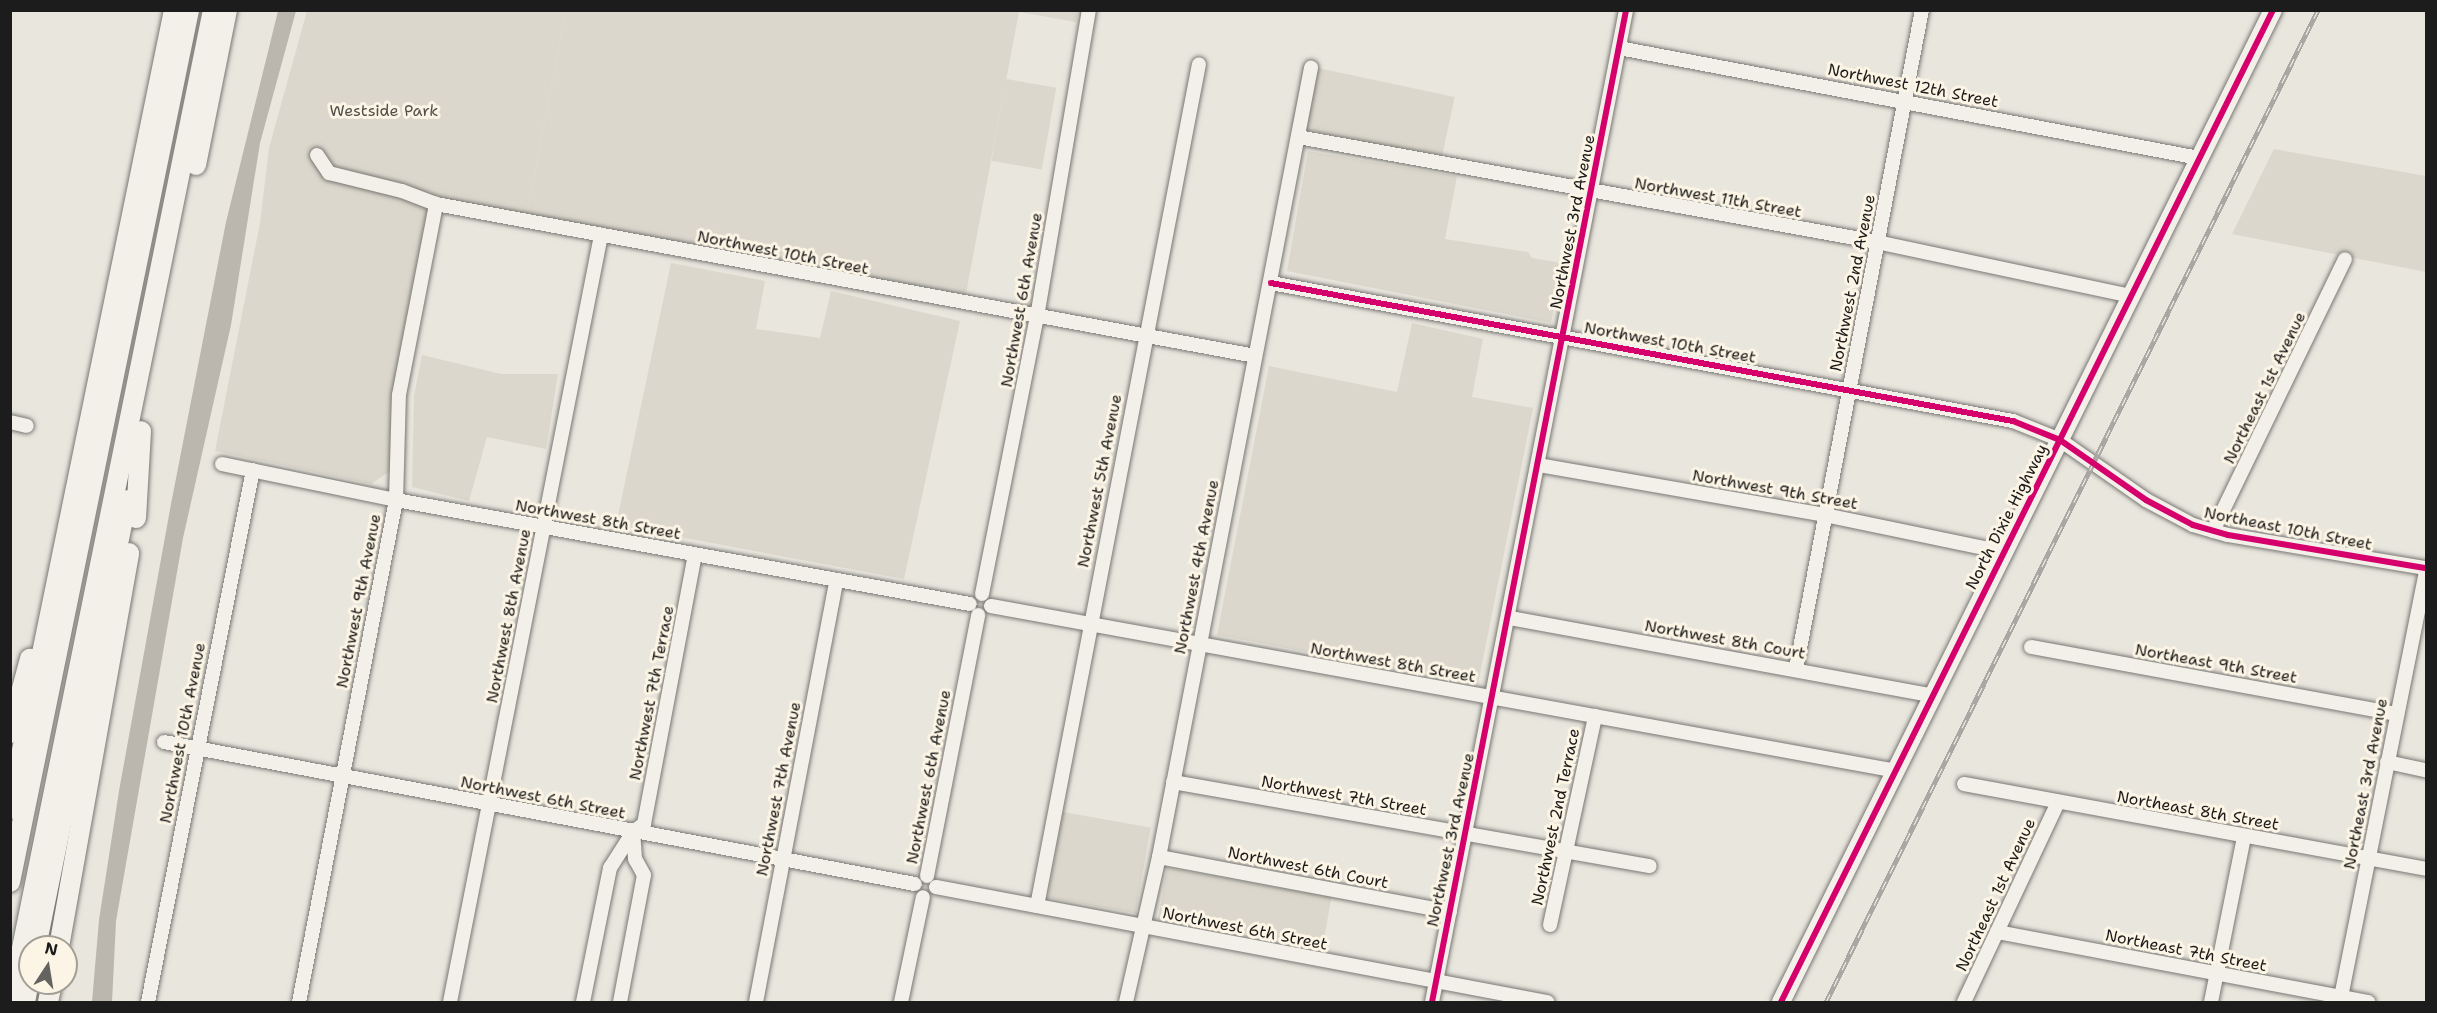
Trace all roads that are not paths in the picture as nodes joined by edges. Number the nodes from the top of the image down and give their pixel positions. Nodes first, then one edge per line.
1 (174, 10) edge
2 (189, 10) edge
3 (213, 10) edge
4 (227, 10) edge
5 (1089, 10) edge
6 (1626, 10) edge
7 (1922, 10) edge
8 (2273, 10) edge
9 (1619, 48) junction
10 (1199, 64) dead end
11 (1311, 68) dead end
12 (1905, 100) junction
13 (1298, 136) junction
14 (317, 155) dead end
15 (2199, 158) junction
16 (1592, 192) junction
17 (436, 204) junction
18 (601, 235) junction
19 (1877, 242) junction
20 (2345, 259) dead end
21 (1270, 283) junction
22 (2131, 296) junction
23 (1037, 317) junction
24 (1145, 335) junction
25 (1564, 338) junction
26 (1255, 356) junction
27 (1849, 389) junction
28 (10, 422) edge
29 (27, 426) dead end
30 (141, 431) junction
31 (2061, 440) junction
32 (222, 464) dead end
33 (1539, 465) junction
34 (253, 470) junction
35 (396, 501) junction
36 (1825, 515) junction
37 (543, 526) junction
38 (2213, 531) junction
39 (65, 541) junction
40 (2004, 552) junction
41 (695, 555) junction
42 (2427, 570) edge
43 (836, 581) junction
44 (982, 594) junction
45 (991, 606) junction
46 (974, 609) junction
47 (1510, 618) junction
48 (1089, 625) junction
49 (1199, 646) junction
50 (2031, 647) dead end
51 (1796, 669) junction
52 (1933, 696) junction
53 (1495, 697) junction
54 (2396, 714) junction
55 (1595, 716) junction
56 (10, 733) edge
57 (165, 742) dead end
58 (195, 747) junction
59 (2387, 762) junction
60 (2427, 770) edge
61 (1896, 771) junction
62 (341, 777) junction
63 (1173, 782) junction
64 (1964, 784) dead end
65 (2058, 802) junction
66 (491, 804) junction
67 (10, 809) edge
68 (633, 832) junction
69 (1465, 835) junction
70 (2244, 837) junction
71 (1564, 851) junction
72 (1159, 857) junction
73 (2367, 859) junction
74 (781, 860) junction
75 (1650, 866) dead end
76 (2427, 869) edge
77 (921, 880) junction
78 (10, 882) edge
79 (936, 887) junction
80 (923, 897) junction
81 (1037, 906) junction
82 (1450, 912) junction
83 (1144, 926) junction
84 (1550, 926) dead end
85 (1997, 932) junction
86 (38, 935) edge
87 (61, 935) edge
88 (2217, 973) junction
89 (1436, 982) junction
90 (2340, 1000) edge
91 (11, 1002) edge
92 (148, 1002) edge
93 (299, 1002) edge
94 (450, 1002) edge
95 (582, 1002) edge
96 (620, 1002) edge
97 (756, 1002) edge
98 (901, 1002) edge
99 (1126, 1002) edge
100 (1432, 1002) edge
101 (1547, 1002) edge
102 (1781, 1002) edge
103 (1964, 1002) edge
104 (2211, 1002) edge
105 (2368, 1002) edge

1 - 39 highway
2 - 78 highway
3 - 91 highway
4 - 30 highway
5 - 23 street, Northwest 6th Avenue
6 - 9 street, Northwest 3rd Avenue
7 - 12 street, Northwest 2nd Avenue
8 - 15 main road, North Dixie Highway
9 - 12 street, Northwest 12th Street
9 - 16 street, Northwest 3rd Avenue
10 - 24 street, Northwest 5th Avenue
11 - 13 street, Northwest 4th Avenue
12 - 15 street, Northwest 12th Street
12 - 19 street, Northwest 2nd Avenue
13 - 16 street, Northwest 11th Street
13 - 21 street, Northwest 4th Avenue
14 - 17 street, Northwest 10th Street
15 - 22 main road, North Dixie Highway
16 - 19 street, Northwest 11th Street
16 - 25 street, Northwest 3rd Avenue
17 - 18 street, Northwest 10th Street
17 - 35 street, Northwest 9th Avenue
18 - 23 street, Northwest 10th Street
18 - 37 street, Northwest 8th Avenue
19 - 22 street, Northwest 11th Street
19 - 27 street, Northwest 2nd Avenue
20 - 38 street, Northeast 1st Avenue
21 - 25 street, Northwest 10th Street
21 - 26 street, Northwest 4th Avenue
22 - 31 main road, North Dixie Highway
23 - 24 street, Northwest 10th Street
23 - 44 street, Northwest 6th Avenue
24 - 26 street, Northwest 10th Street
24 - 48 street, Northwest 5th Avenue
25 - 27 street, Northwest 10th Street
25 - 33 street, Northwest 3rd Avenue
26 - 49 street, Northwest 4th Avenue
27 - 31 street, Northwest 10th Street
27 - 36 street, Northwest 2nd Avenue
28 - 29 street
30 - 86 highway
30 - 87 highway
31 - 38 street, Northeast 10th Street
31 - 40 main road, North Dixie Highway
32 - 34 street, Northwest 8th Street
33 - 36 street, Northwest 9th Street
33 - 47 street, Northwest 3rd Avenue
34 - 35 street, Northwest 8th Street
34 - 58 street, Northwest 10th Avenue
35 - 37 street, Northwest 8th Street
35 - 62 street, Northwest 9th Avenue
36 - 40 street, Northwest 9th Street
36 - 51 street, Northwest 2nd Avenue
37 - 41 street, Northwest 8th Street
37 - 66 street, Northwest 8th Avenue
38 - 42 street, Northeast 10th Street
39 - 56 highway
39 - 67 highway
40 - 52 main road, North Dixie Highway
41 - 43 street, Northwest 8th Street
41 - 68 street, Northwest 7th Terrace
42 - 54 street, Northeast 3rd Avenue
43 - 46 street, Northwest 8th Street
43 - 74 street, Northwest 7th Avenue
44 - 45 street
44 - 46 street
45 - 46 street
45 - 48 street, Northwest 8th Street
46 - 77 street, Northwest 6th Avenue
47 - 51 street, Northwest 8th Court
47 - 53 street, Northwest 3rd Avenue
48 - 49 street, Northwest 8th Street
48 - 81 street, Northwest 5th Avenue
49 - 53 street, Northwest 8th Street
49 - 63 street, Northwest 4th Avenue
50 - 54 street, Northeast 9th Street
51 - 52 street, Northwest 8th Court
52 - 61 main road, North Dixie Highway
53 - 55 street, Northwest 8th Street
53 - 69 street, Northwest 3rd Avenue
54 - 59 street, Northeast 3rd Avenue
55 - 61 street, Northwest 8th Street
55 - 71 street, Northwest 2nd Terrace
57 - 58 street, Northwest 6th Street
58 - 62 street, Northwest 6th Street
58 - 92 street, Northwest 10th Avenue
59 - 60 street
59 - 73 street, Northeast 3rd Avenue
61 - 102 main road, North Dixie Highway
62 - 66 street, Northwest 6th Street
62 - 93 street, Northwest 9th Avenue
63 - 69 street, Northwest 7th Street
63 - 72 street, Northwest 4th Avenue
64 - 65 street, Northeast 8th Street
65 - 70 street, Northeast 8th Street
65 - 85 street, Northeast 1st Avenue
66 - 68 street, Northwest 6th Street
66 - 94 street, Northwest 8th Avenue
68 - 74 street, Northwest 6th Street
68 - 95 street, Northwest 7th Terrace
68 - 96 street
69 - 71 street, Northwest 7th Street
69 - 82 street, Northwest 3rd Avenue
70 - 73 street, Northeast 8th Street
70 - 88 street
71 - 75 street, Northwest 7th Street
71 - 84 street, Northwest 2nd Terrace
72 - 82 street, Northwest 6th Court
72 - 83 street, Northwest 4th Avenue
73 - 76 street, Northeast 8th Street
73 - 90 street, Northeast 3rd Avenue
74 - 77 street, Northwest 6th Street
74 - 97 street, Northwest 7th Avenue
77 - 79 street
77 - 80 street
79 - 80 street
79 - 81 street, Northwest 6th Street
80 - 98 street
81 - 83 street, Northwest 6th Street
82 - 89 street, Northwest 3rd Avenue
83 - 89 street, Northwest 6th Street
83 - 99 street, Northwest 4th Avenue
85 - 88 street, Northeast 7th Street
85 - 103 street, Northeast 1st Avenue
88 - 90 street, Northeast 7th Street
88 - 104 street
89 - 100 street, Northwest 3rd Avenue
89 - 101 street, Northwest 6th Street
90 - 105 street, Northeast 7th Street

